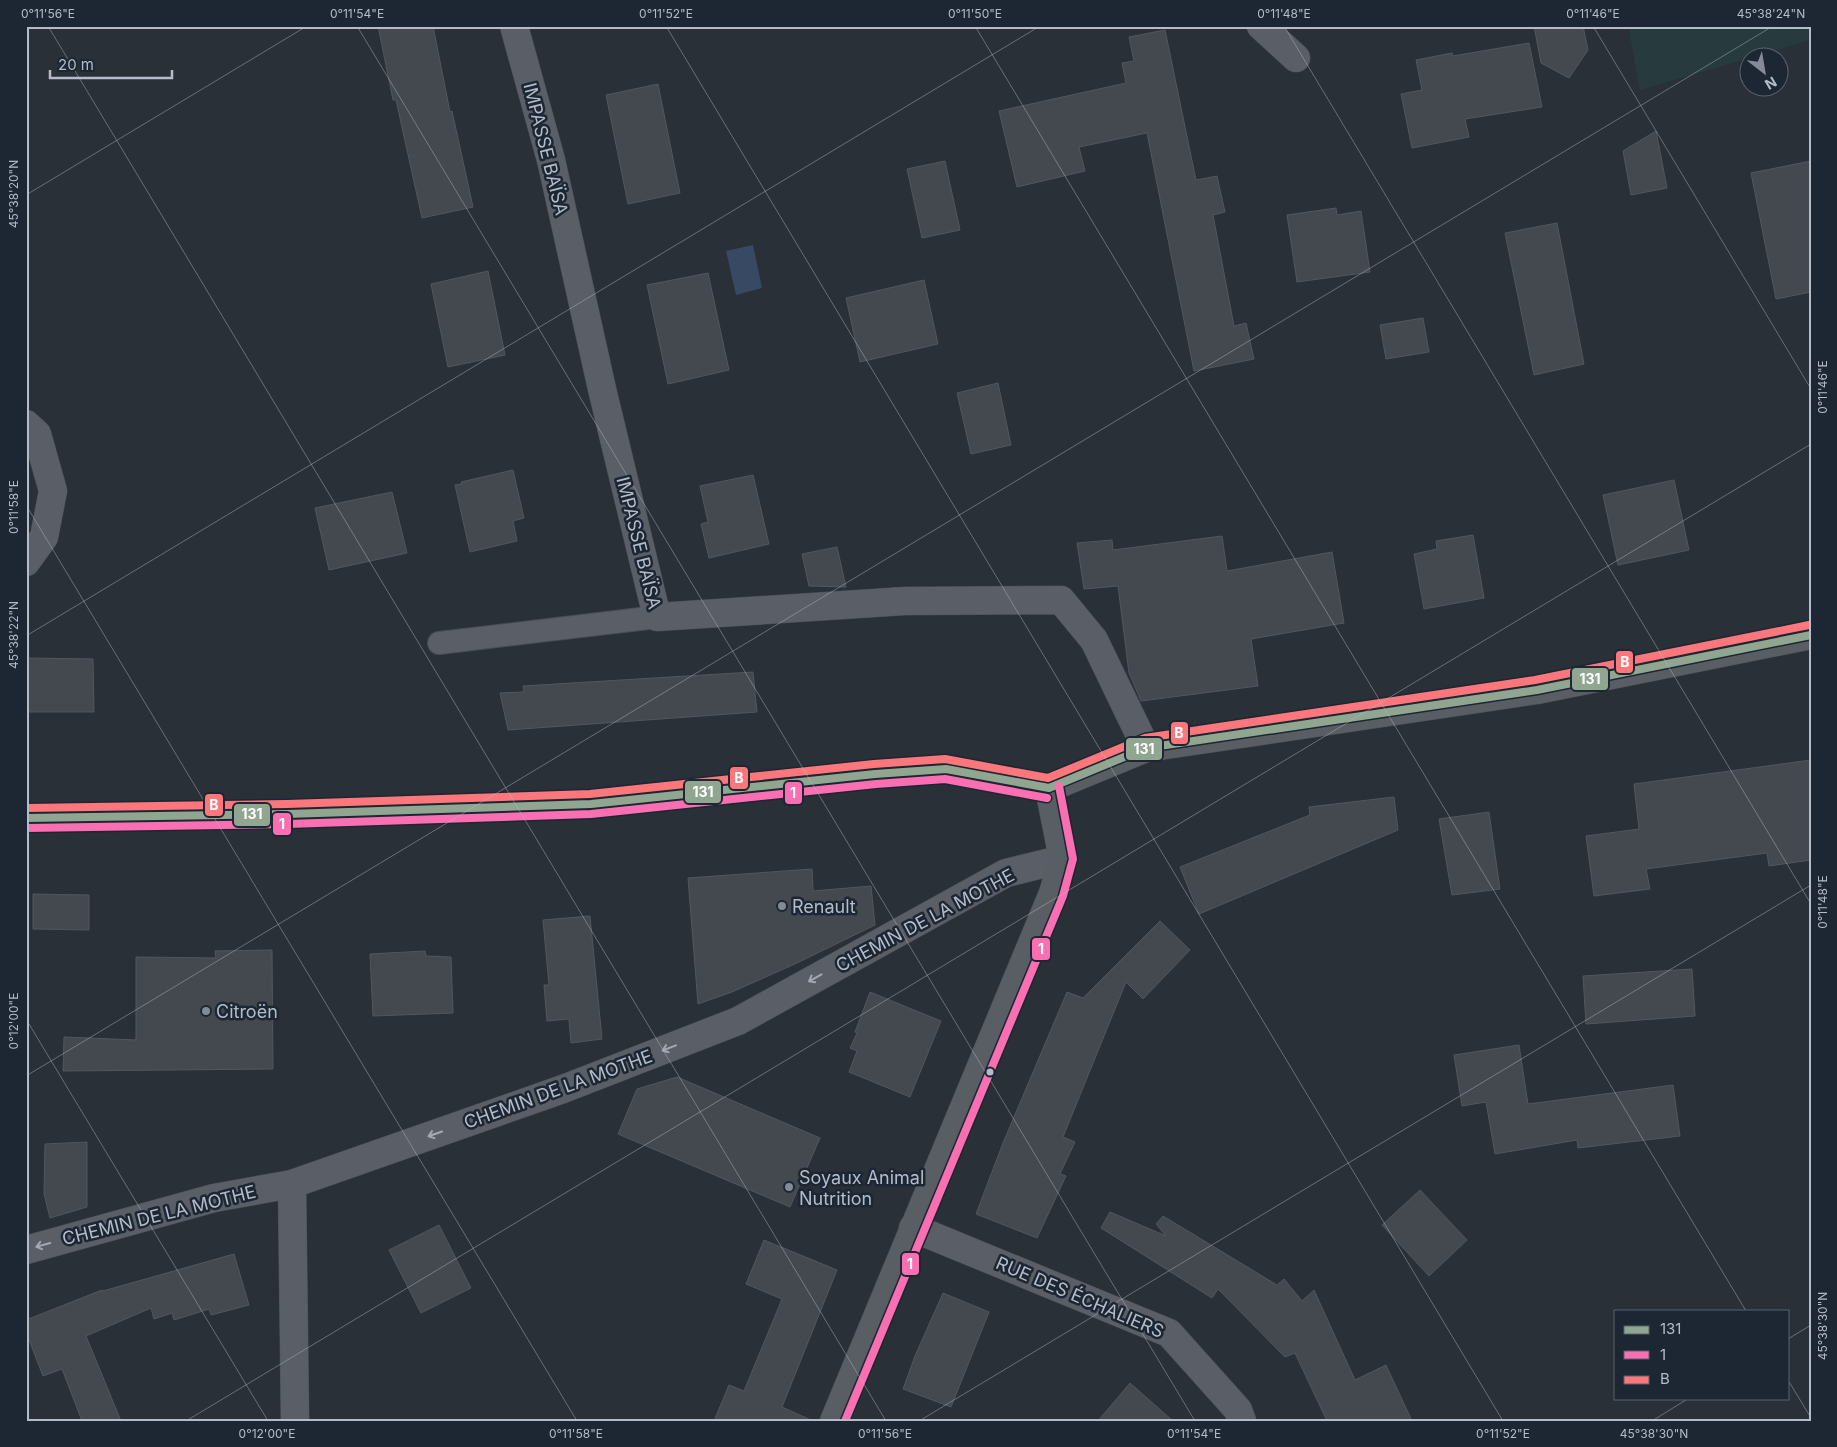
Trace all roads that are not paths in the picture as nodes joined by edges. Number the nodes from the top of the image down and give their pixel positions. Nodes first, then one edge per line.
1 (514, 26) edge
2 (1261, 26) edge
3 (1296, 58) dead end
4 (26, 424) edge
5 (26, 562) edge
6 (657, 617) junction
7 (1811, 635) edge
8 (438, 643) dead end
9 (1146, 748) junction
10 (1049, 788) junction
11 (26, 818) edge
12 (1063, 859) junction
13 (292, 1184) junction
14 (913, 1228) junction
15 (26, 1250) edge
16 (295, 1421) edge
17 (834, 1421) edge
18 (1242, 1421) edge

1 - 6 street, IMPASSE BAÏSA
2 - 3 street
4 - 5 street
6 - 8 lane
6 - 9 street, IMPASSE BAÏSA
7 - 9 main road
9 - 10 main road
10 - 11 main road
10 - 12 main road
12 -> 13 street, CHEMIN DE LA MOTHE
12 - 14 main road
13 -> 15 street, CHEMIN DE LA MOTHE
13 - 16 street
14 - 17 main road
14 - 18 street, RUE DES ÉCHALIERS

